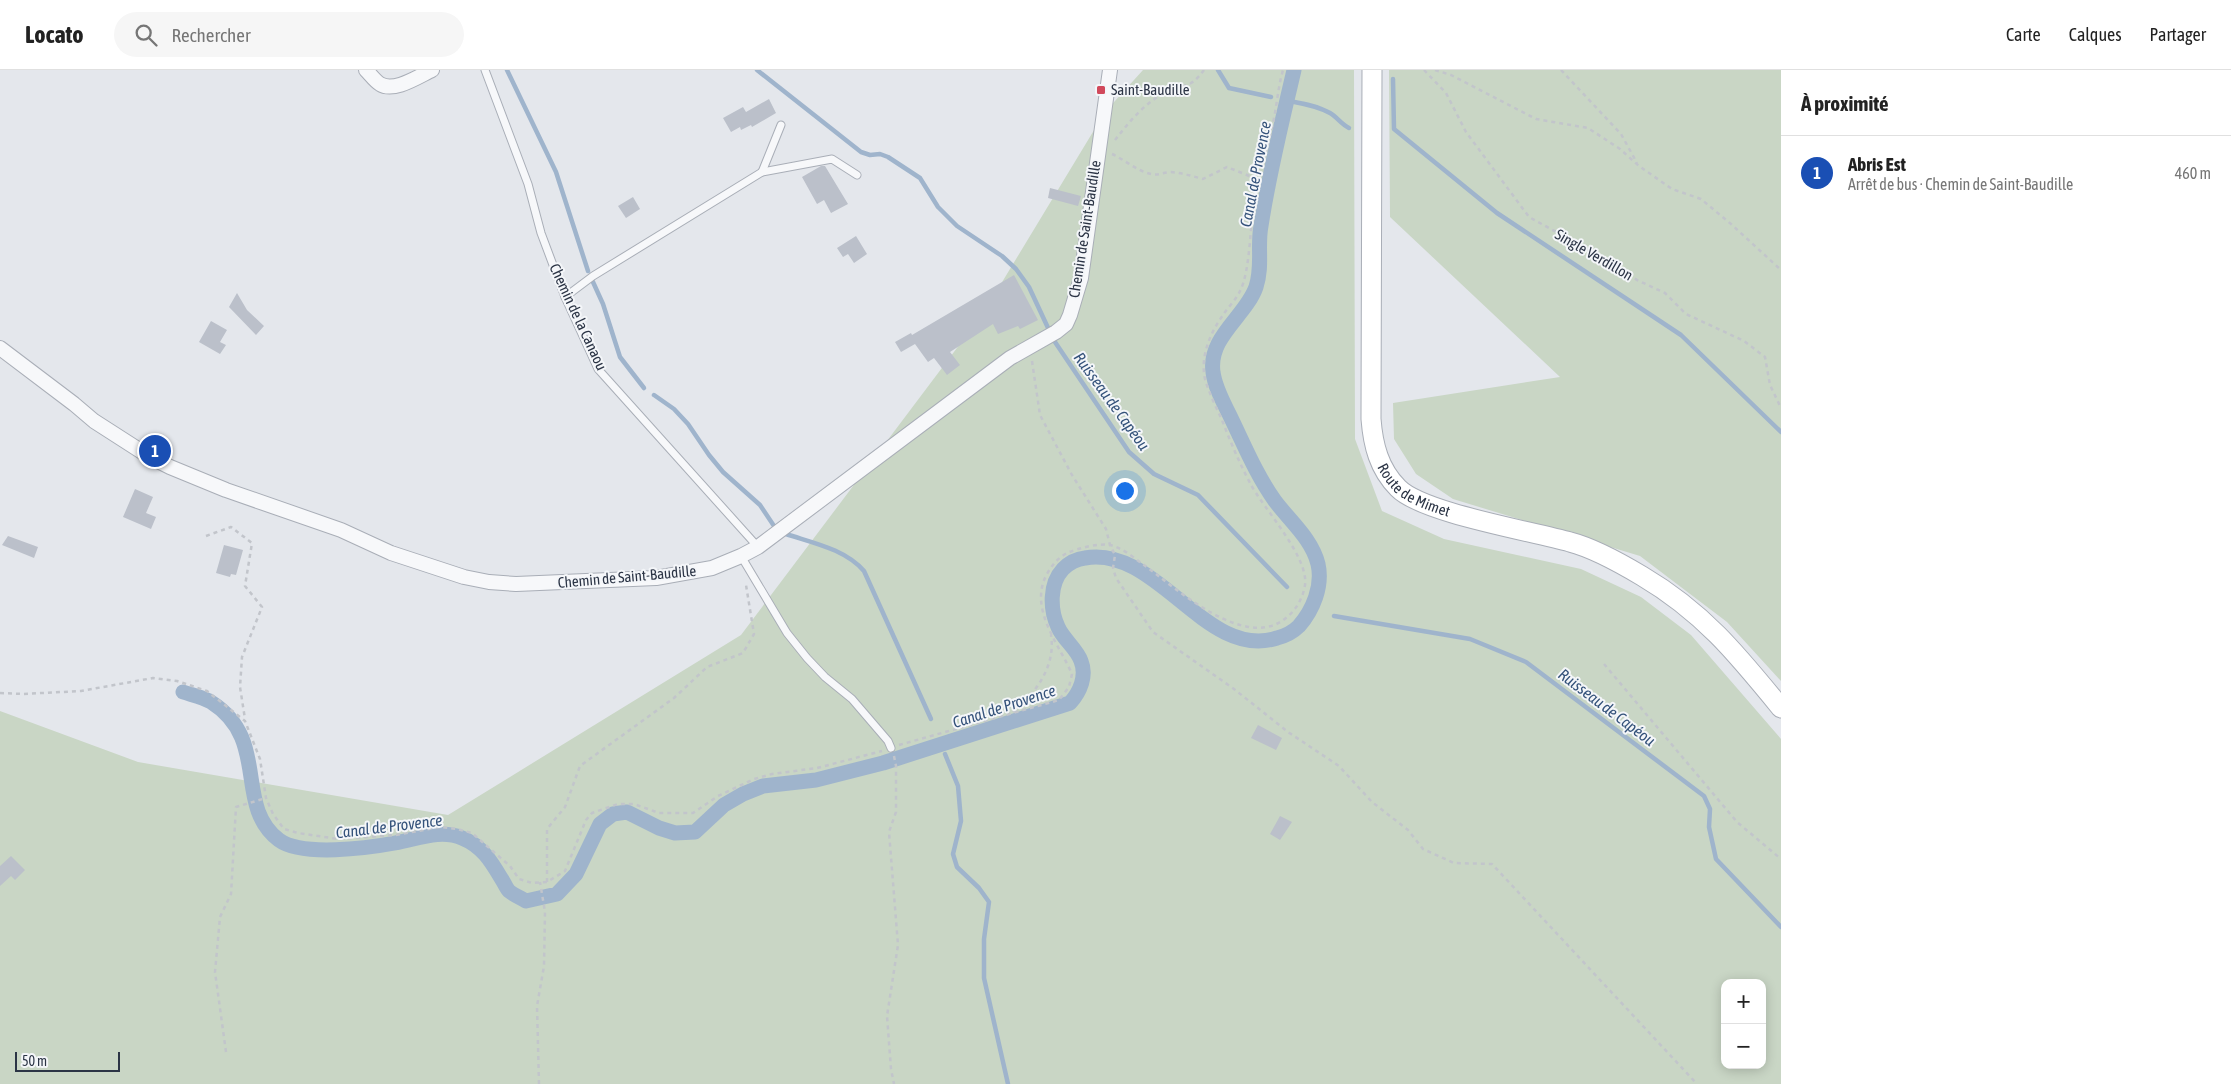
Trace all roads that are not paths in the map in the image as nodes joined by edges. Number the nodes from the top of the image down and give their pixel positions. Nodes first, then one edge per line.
1 (366, 70) edge
2 (432, 70) edge
3 (485, 70) edge
4 (1110, 70) edge
5 (1372, 70) edge
6 (781, 125) dead end
7 (762, 172) junction
8 (857, 175) dead end
9 (565, 296) junction
10 (0, 348) edge
11 (758, 547) junction
12 (742, 556) junction
13 (1781, 708) edge
14 (892, 751) road end

1 - 2 street
3 - 9 lane, Chemin de la Canaou
4 - 11 street, Chemin de Saint-Baudille
5 - 13 street, Route de Mimet
6 - 7 lane
7 - 8 lane
7 - 9 lane
9 - 11 lane, Chemin de la Canaou
10 - 12 street, Chemin de Saint-Baudille
11 - 12 street, Chemin de Saint-Baudille
12 - 14 lane

